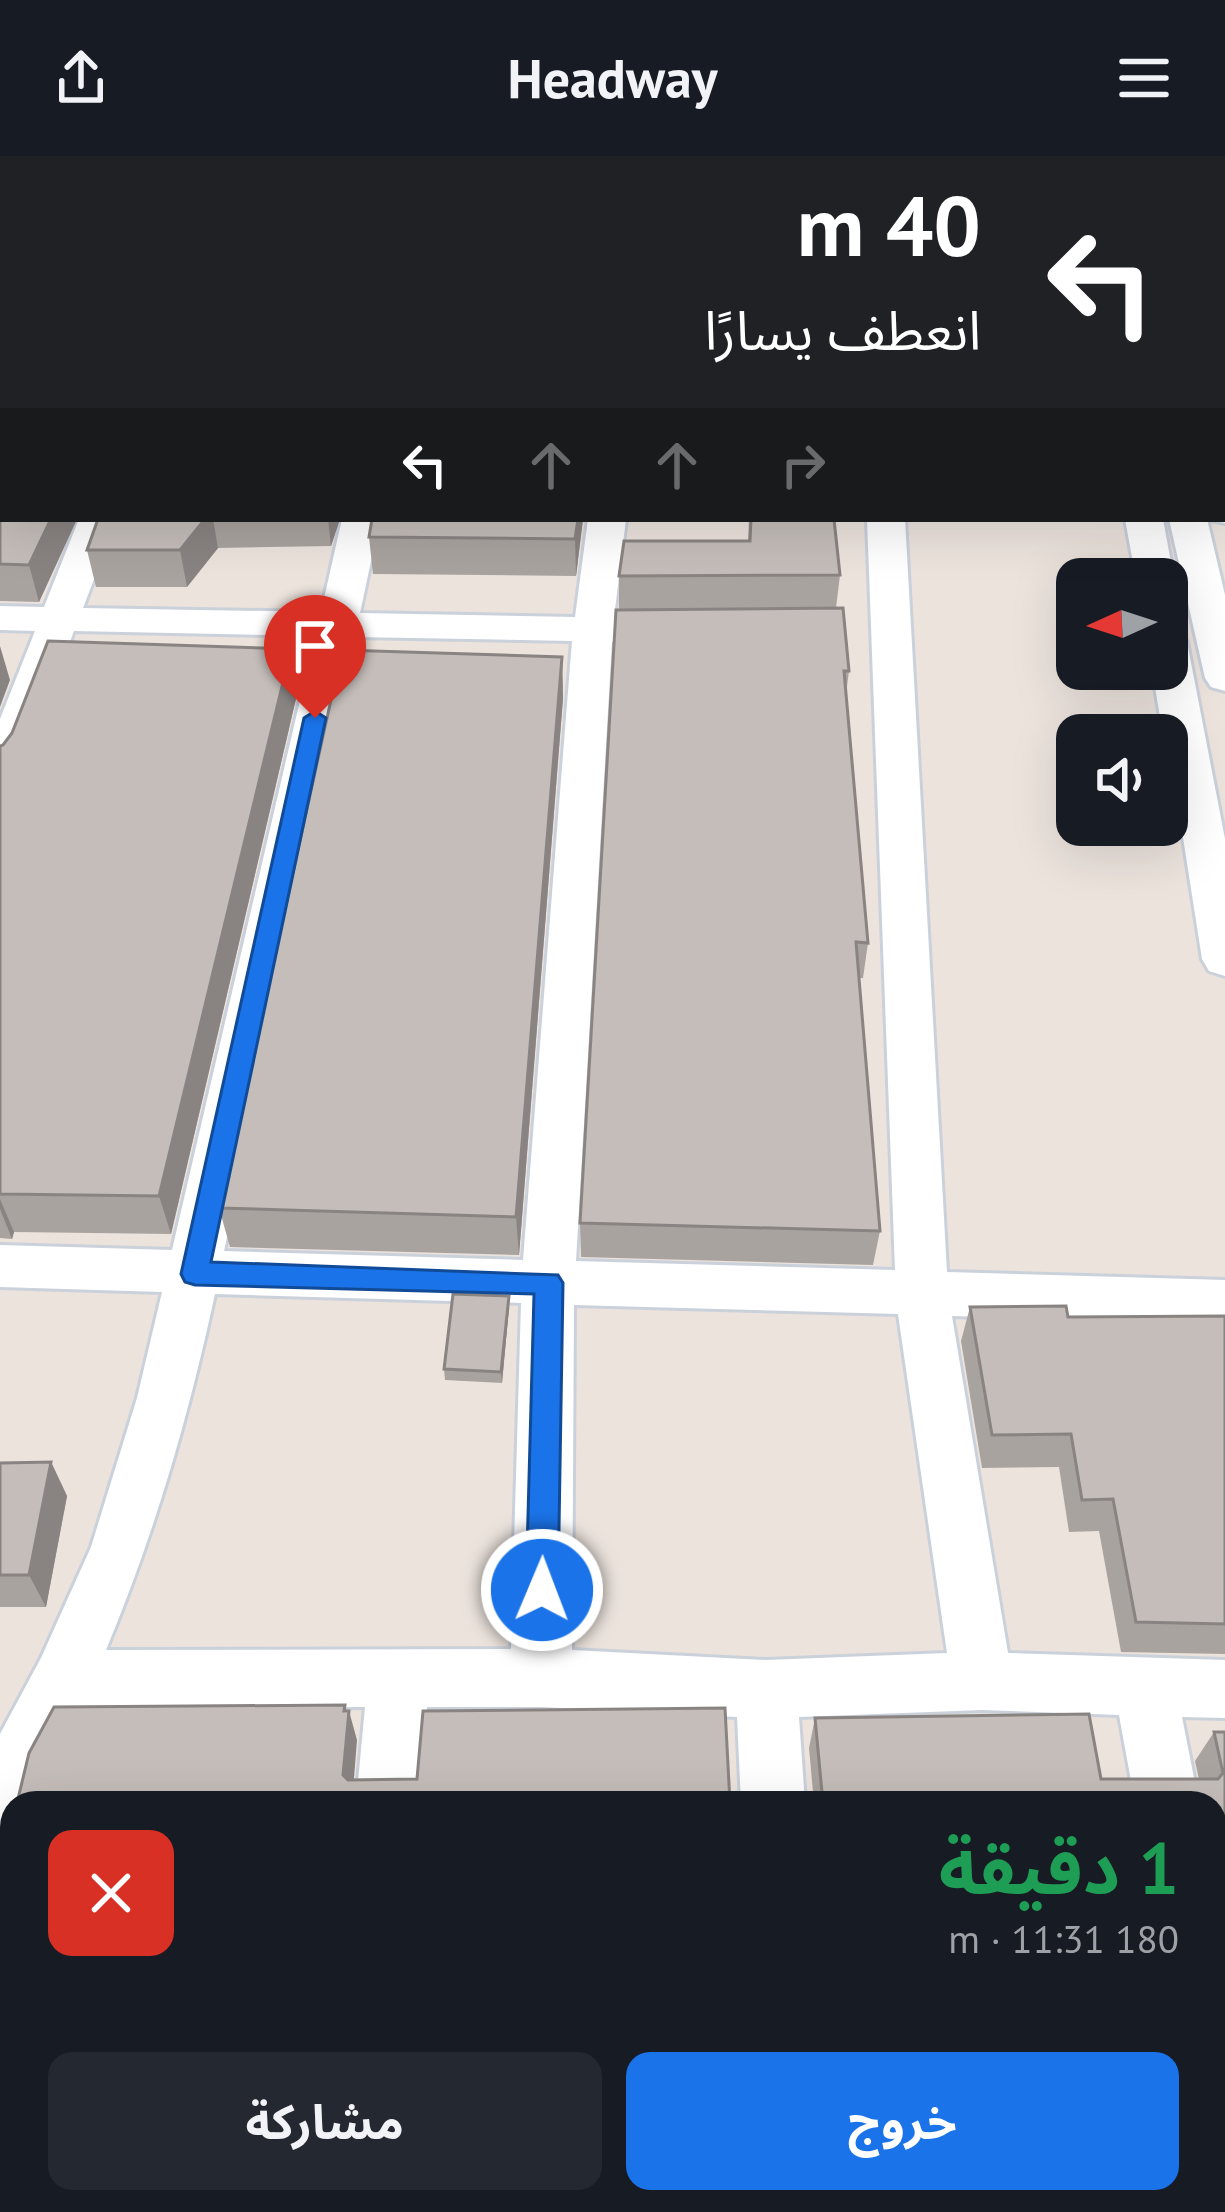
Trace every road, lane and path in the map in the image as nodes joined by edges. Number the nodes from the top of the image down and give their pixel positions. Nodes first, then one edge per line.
1 (97, 522) edge
2 (360, 522) edge
3 (607, 522) edge
4 (886, 522) edge
5 (1145, 522) edge
6 (1189, 522) edge
7 (1152, 558) edge
8 (0, 618) edge
9 (59, 620) junction
10 (335, 626) junction
11 (847, 628) edge
12 (893, 628) junction
13 (593, 630) junction
14 (663, 630) edge
15 (1225, 678) edge
16 (1176, 690) edge
17 (0, 772) edge
18 (1225, 958) edge
19 (0, 1266) edge
20 (195, 1274) junction
21 (548, 1283) junction
22 (922, 1293) junction
23 (1225, 1302) edge
24 (399, 1678) junction
25 (541, 1678) junction
26 (63, 1679) junction
27 (982, 1681) junction
28 (1145, 1686) junction
29 (766, 1689) junction
30 (1225, 1689) edge
31 (9, 1791) edge
32 (389, 1791) edge
33 (772, 1791) edge
34 (1165, 1791) edge

1 - 9 street
2 - 10 street
3 - 13 street
4 - 12 street
5 - 7 street
6 - 15 street
8 - 9 street
9 - 10 street
9 - 17 street
10 - 13 street
10 - 20 street
11 - 12 street
12 - 22 street
13 - 14 street
13 - 21 street
16 - 18 street
19 - 20 street
20 - 21 street
20 - 26 street
21 - 22 street
21 - 25 street
22 - 23 street
22 - 27 street
24 - 25 street
24 - 26 street
24 - 32 street
25 - 29 street
26 - 31 street
27 - 28 street
27 - 29 street
28 - 30 street
28 - 34 street
29 - 33 street

